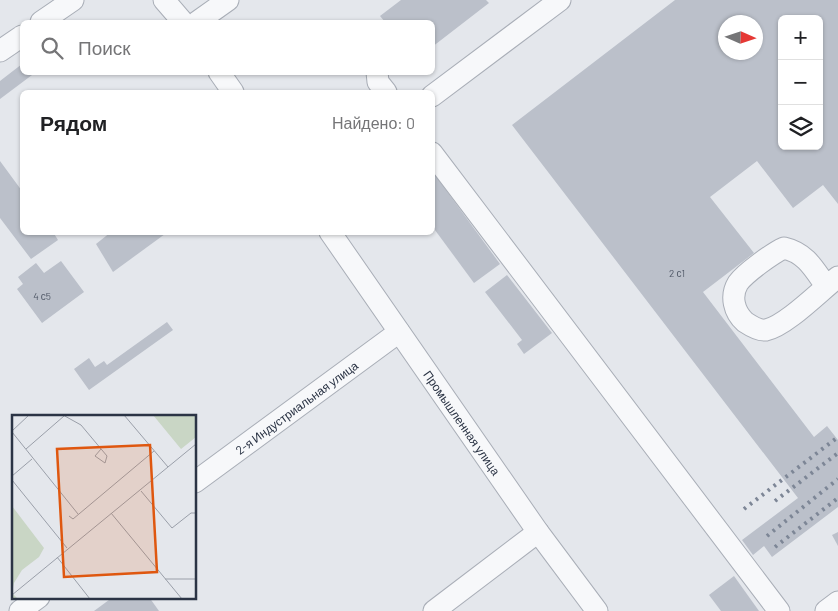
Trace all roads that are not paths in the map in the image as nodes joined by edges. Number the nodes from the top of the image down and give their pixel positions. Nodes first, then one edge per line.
1 (73, 0) edge
2 (164, 0) edge
3 (228, 0) edge
4 (560, 0) edge
5 (44, 20) edge
6 (181, 20) edge
7 (200, 20) edge
8 (20, 37) edge
9 (0, 51) edge
10 (221, 75) edge
11 (377, 75) edge
12 (232, 90) edge
13 (384, 90) edge
14 (435, 94) edge
15 (435, 157) edge
16 (332, 235) edge
17 (399, 332) junction
18 (196, 481) edge
19 (538, 532) junction
20 (38, 598) edge
21 (838, 602) edge
22 (20, 611) edge
23 (434, 611) edge
24 (598, 611) edge
25 (779, 611) edge
26 (826, 611) edge

1 - 5 street
2 - 6 street
3 - 7 street
4 - 14 street
8 - 9 street
10 - 12 street
11 - 13 street
15 - 25 street
16 - 17 street, Промышленная улица
17 - 18 street, 2-я Индустриальная улица
17 - 19 street, Промышленная улица
19 - 23 street
19 - 24 street, Промышленная улица
20 - 22 street
21 - 26 street

